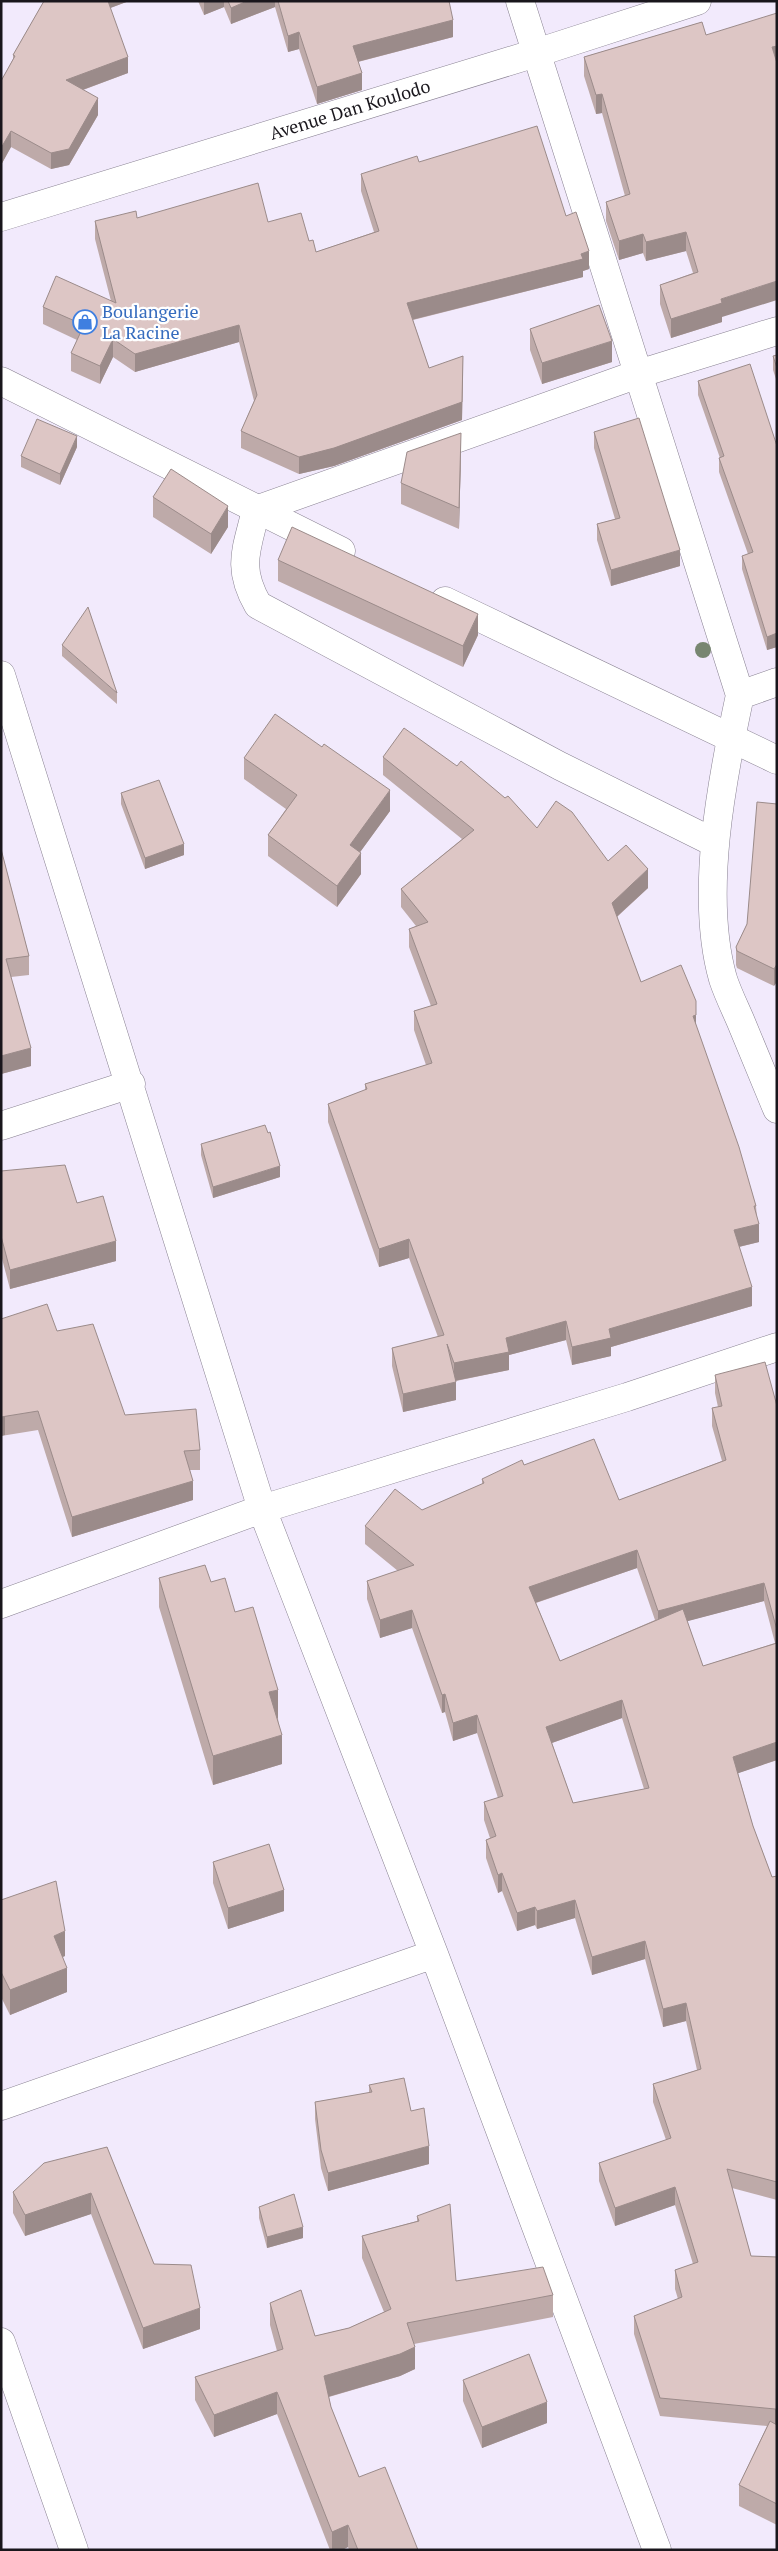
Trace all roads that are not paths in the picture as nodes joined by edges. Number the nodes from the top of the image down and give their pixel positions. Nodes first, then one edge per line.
1 (520, 1) edge
2 (697, 1) edge
3 (536, 53) junction
4 (1, 217) edge
5 (777, 331) edge
6 (638, 374) junction
7 (1, 381) edge
8 (256, 510) junction
9 (364, 562) edge
10 (426, 592) edge
11 (1, 675) edge
12 (777, 682) edge
13 (740, 694) junction
14 (730, 740) junction
15 (777, 760) edge
16 (715, 843) junction
17 (131, 1084) junction
18 (777, 1109) edge
19 (1, 1126) edge
20 (777, 1347) edge
21 (262, 1508) junction
22 (1, 1604) edge
23 (434, 1954) junction
24 (1, 2106) edge
25 (1, 2342) edge
26 (74, 2550) edge
27 (657, 2550) edge

1 - 3 street
2 - 3 street, Avenue Dan Koulodo
3 - 4 street, Avenue Dan Koulodo
3 - 6 street
5 - 6 street
6 - 8 street
6 - 13 street
7 - 8 street
8 - 9 street
8 - 16 street
10 - 14 street
11 - 17 street
12 - 13 street
13 - 14 street
14 - 15 street
14 - 16 street
16 - 18 street
17 - 19 street
17 - 21 street
20 - 21 street
21 - 22 street
21 - 23 street
23 - 24 street
23 - 27 street
25 - 26 street

